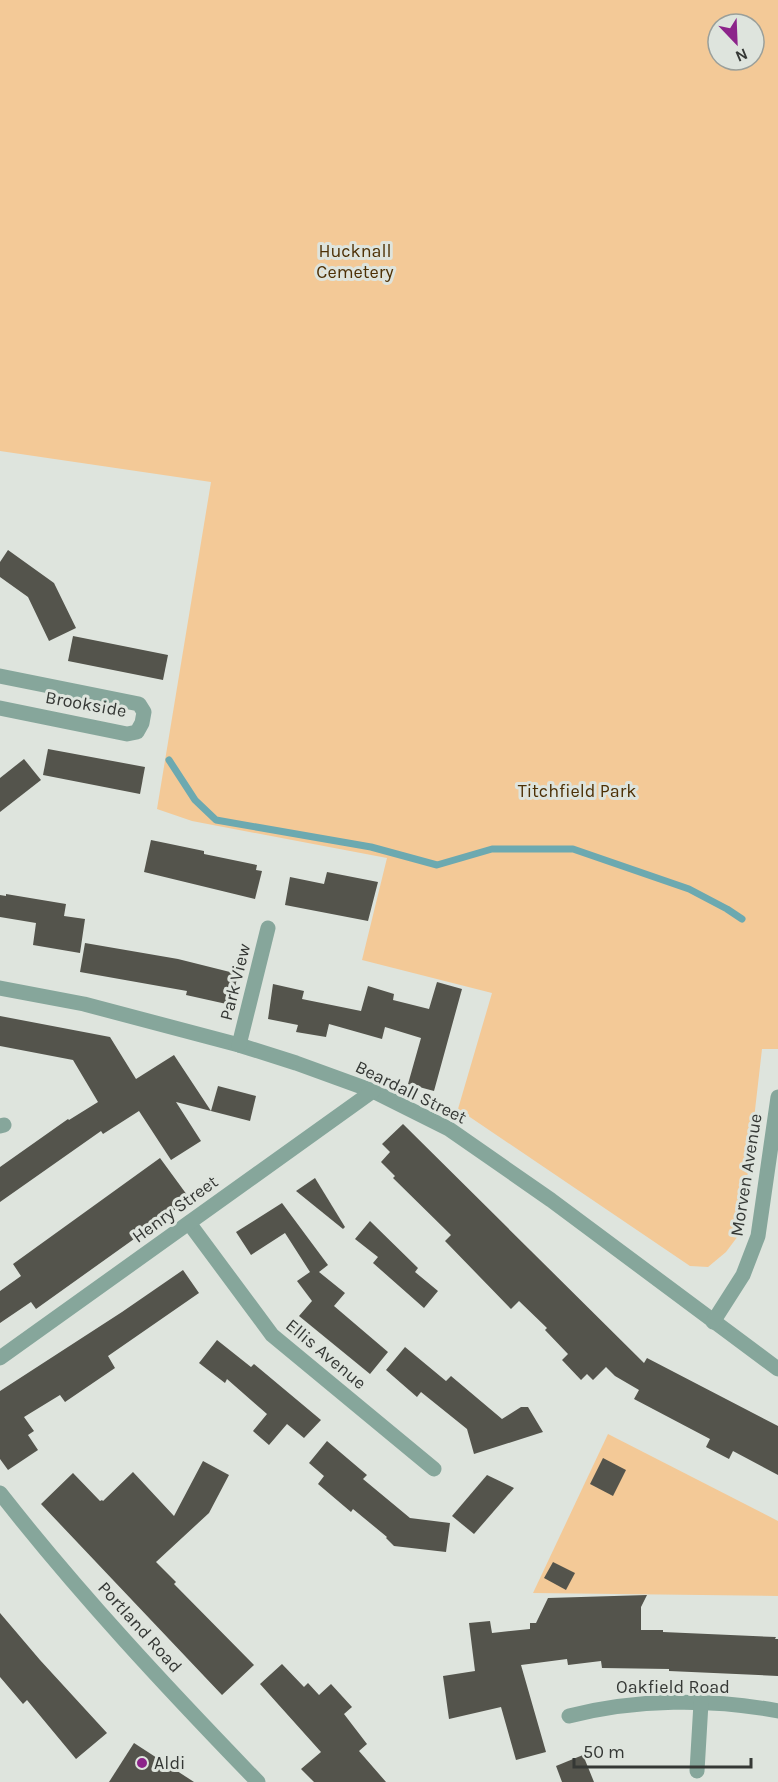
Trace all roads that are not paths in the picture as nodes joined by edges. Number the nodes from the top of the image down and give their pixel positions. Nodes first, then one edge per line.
1 (0, 676) edge
2 (0, 708) edge
3 (268, 928) dead end
4 (0, 988) edge
5 (239, 1045) junction
6 (373, 1091) junction
7 (778, 1096) edge
8 (189, 1223) junction
9 (713, 1322) junction
10 (0, 1358) edge
11 (778, 1369) edge
12 (434, 1469) dead end
13 (0, 1493) edge
14 (701, 1703) junction
15 (778, 1711) edge
16 (569, 1716) dead end
17 (697, 1772) dead end
18 (258, 1782) edge

1 - 2 street, Brookside
3 - 5 street, Park View
4 - 5 street, Beardall Street
5 - 6 street, Beardall Street
6 - 8 street, Henry Street
6 - 9 street, Beardall Street
7 - 9 street, Morven Avenue
8 - 10 street, Henry Street
8 - 12 street, Ellis Avenue
9 - 11 street, Beardall Street
13 - 18 street, Portland Road
14 - 15 street, Oakfield Road
14 - 16 street, Oakfield Road
14 - 17 street

